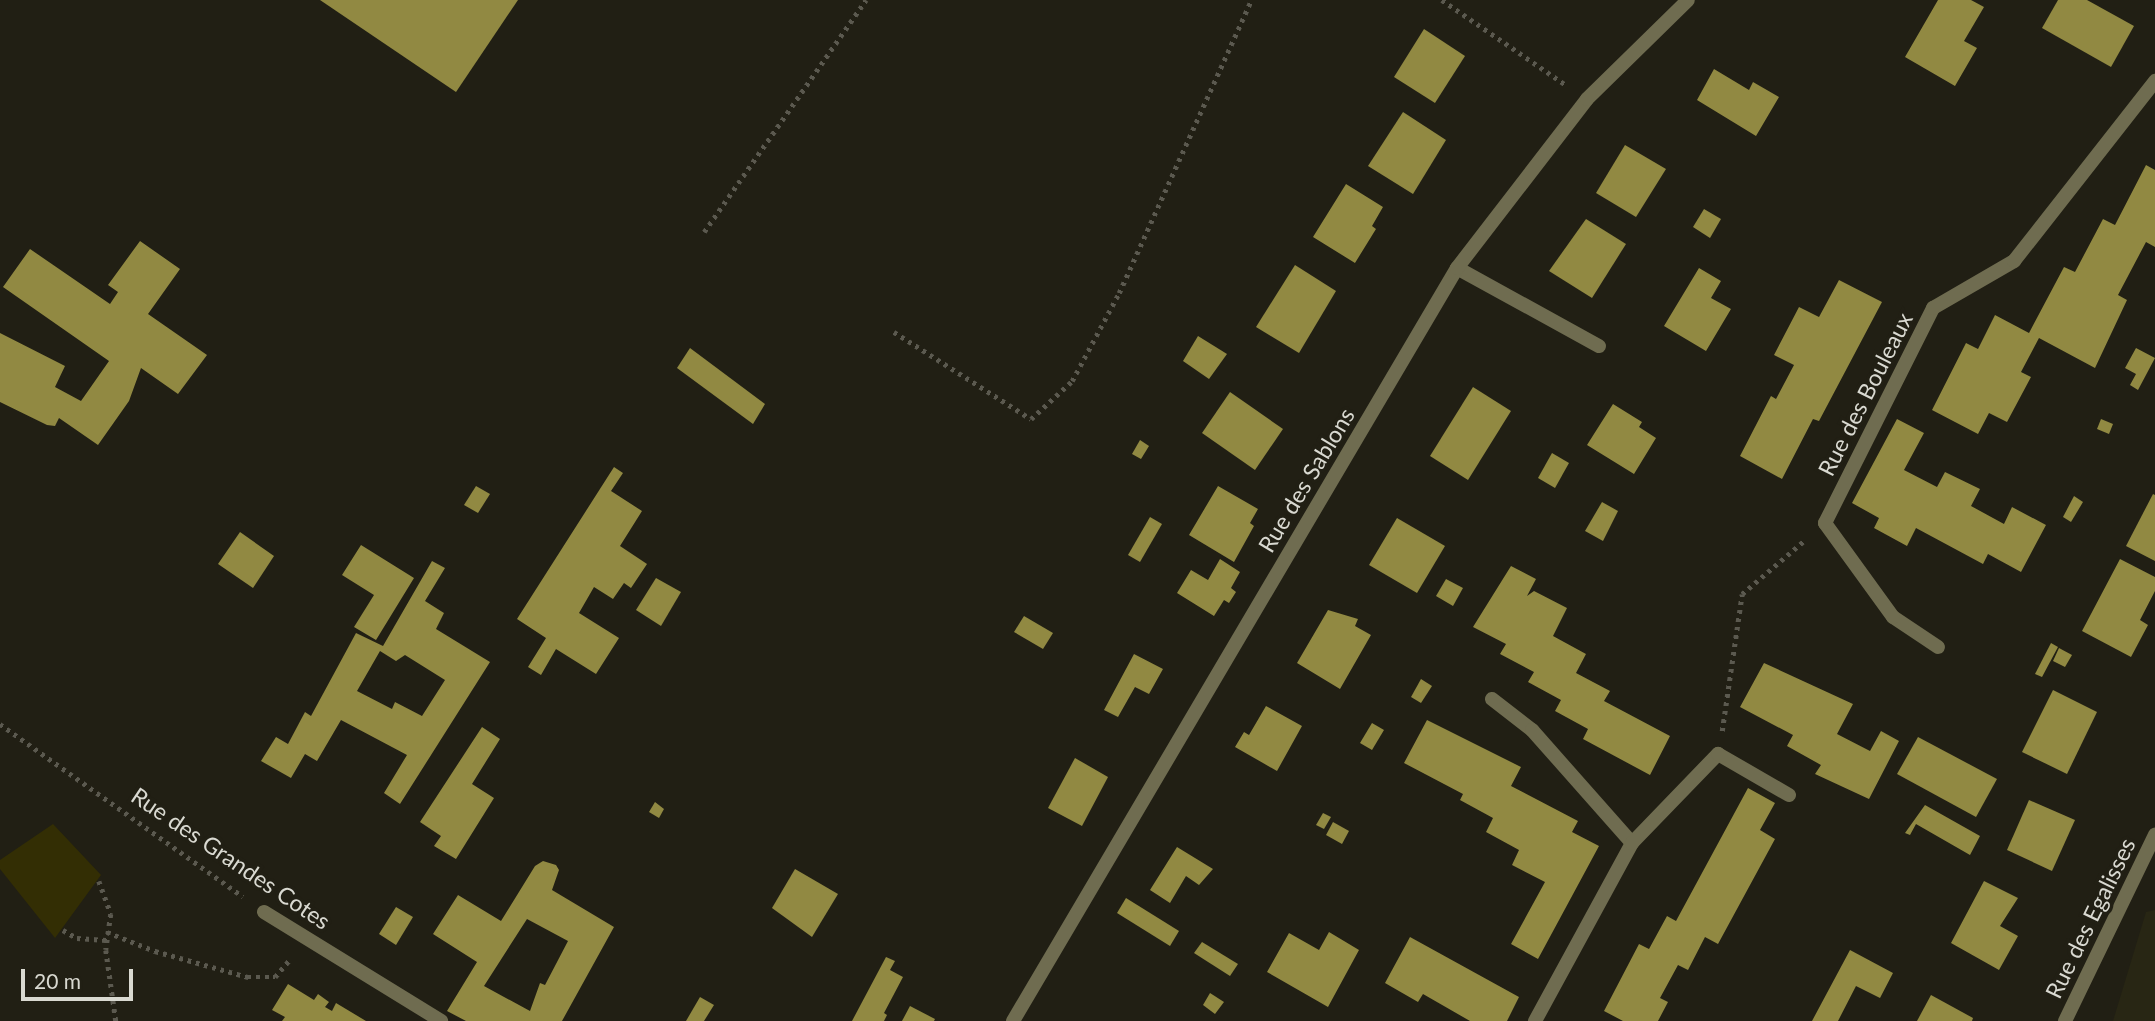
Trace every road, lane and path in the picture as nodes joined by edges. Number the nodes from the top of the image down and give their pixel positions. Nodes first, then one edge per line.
1 (866, 0) edge
2 (1251, 0) edge
3 (1442, 0) edge
4 (1688, 0) edge
5 (2155, 81) edge
6 (1587, 99) junction
7 (704, 232) dead end
8 (1457, 268) junction
9 (894, 332) dead end
10 (1599, 346) dead end
11 (1825, 523) junction
12 (1938, 647) dead end
13 (1492, 699) dead end
14 (0, 724) edge
15 (1718, 754) junction
16 (1789, 795) dead end
17 (2155, 835) edge
18 (1632, 843) junction
19 (99, 881) dead end
20 (264, 912) joint
21 (63, 930) dead end
22 (107, 932) junction
23 (307, 939) junction
24 (106, 940) junction
25 (116, 1021) edge
26 (442, 1021) edge
27 (1013, 1021) edge
28 (1535, 1021) edge
29 (2066, 1021) edge

1 - 7 path
2 - 9 path
3 - 6 path
4 - 6 street, Rue des Sablons
5 - 11 street, Rue des Bouleaux
6 - 8 street, Rue des Sablons
8 - 10 street
8 - 27 street, Rue des Sablons
11 - 12 street
11 - 15 path
13 - 18 street
14 - 20 path, Rue des Grandes Cotes
15 - 16 street
15 - 18 street
17 - 29 street, Rue des Egalisses
18 - 28 street
19 - 22 path
20 - 23 street, Rue des Grandes Cotes
21 - 24 path
22 - 23 path
22 - 24 path
23 - 26 street, Rue des Grandes Cotes
24 - 25 path

